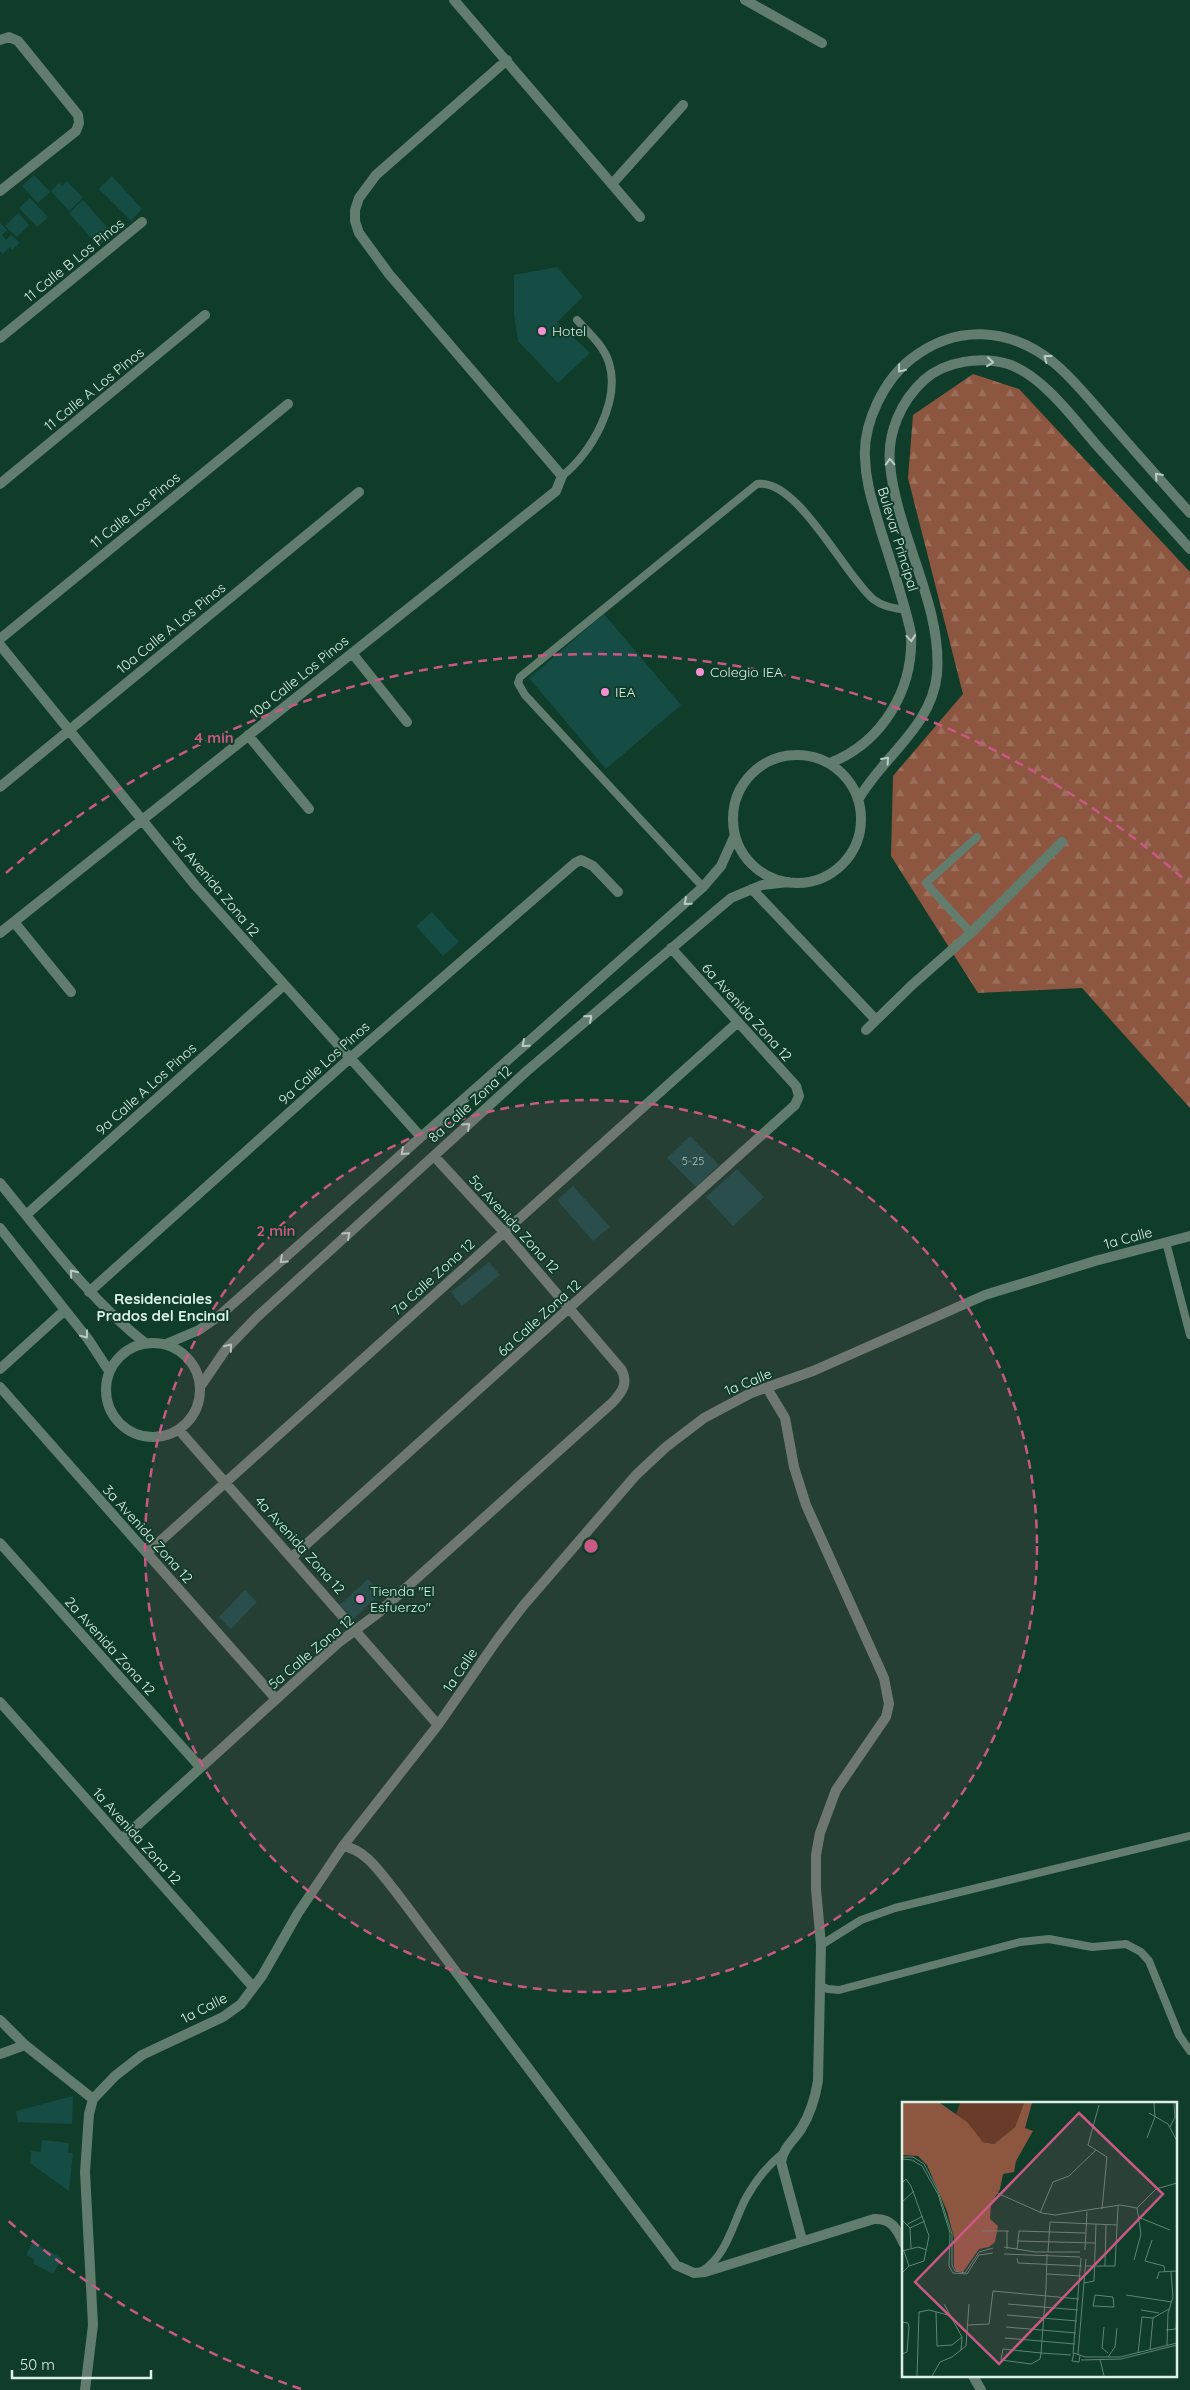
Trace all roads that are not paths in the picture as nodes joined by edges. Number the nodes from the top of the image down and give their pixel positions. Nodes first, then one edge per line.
1 (454, 0) edge
2 (745, 0) edge
3 (0, 40) edge
4 (822, 43) dead end
5 (507, 60) junction
6 (683, 105) dead end
7 (612, 184) junction
8 (0, 191) edge
9 (640, 217) dead end
10 (142, 222) dead end
11 (205, 315) dead end
12 (577, 320) dead end
13 (0, 338) edge
14 (288, 404) dead end
15 (562, 476) junction
16 (0, 484) edge
17 (358, 492) dead end
18 (1190, 513) edge
19 (1190, 549) edge
20 (906, 610) junction
21 (0, 639) edge
22 (0, 645) edge
23 (352, 653) junction
24 (407, 722) dead end
25 (69, 730) junction
26 (248, 735) junction
27 (830, 763) junction
28 (0, 786) edge
29 (858, 800) junction
30 (309, 809) dead end
31 (142, 820) junction
32 (735, 835) junction
33 (977, 837) dead end
34 (1062, 842) dead end
35 (788, 882) junction
36 (703, 887) junction
37 (752, 888) junction
38 (618, 892) dead end
39 (14, 922) junction
40 (0, 933) edge
41 (971, 933) junction
42 (670, 948) junction
43 (284, 985) junction
44 (71, 992) dead end
45 (876, 1020) junction
46 (738, 1022) junction
47 (866, 1030) dead end
48 (349, 1059) junction
49 (800, 1096) joint
50 (421, 1137) junction
51 (434, 1156) junction
52 (0, 1183) edge
53 (26, 1214) junction
54 (0, 1228) edge
55 (504, 1232) junction
56 (1190, 1236) edge
57 (1166, 1242) junction
58 (89, 1292) junction
59 (570, 1309) junction
60 (65, 1310) junction
61 (1190, 1335) edge
62 (145, 1343) junction
63 (166, 1344) junction
64 (0, 1369) edge
65 (109, 1371) junction
66 (625, 1382) joint
67 (0, 1387) edge
68 (200, 1387) junction
69 (767, 1388) junction
70 (179, 1430) junction
71 (226, 1483) junction
72 (0, 1543) edge
73 (147, 1553) junction
74 (292, 1557) junction
75 (356, 1630) junction
76 (276, 1699) junction
77 (0, 1702) edge
78 (438, 1725) junction
79 (200, 1767) junction
80 (1190, 1836) edge
81 (122, 1839) junction
82 (343, 1846) junction
83 (821, 1945) junction
84 (820, 1986) junction
85 (253, 1987) junction
86 (0, 2020) edge
87 (25, 2045) junction
88 (1190, 2051) edge
89 (0, 2054) edge
90 (93, 2098) junction
91 (783, 2153) junction
92 (802, 2240) junction
93 (902, 2240) edge
94 (694, 2273) junction
95 (974, 2378) edge
96 (85, 2390) edge
97 (981, 2390) edge

1 - 5 street
2 - 4 street
3 - 8 street
5 - 7 street
5 - 15 street
6 - 7 street
7 - 9 street
10 - 13 street, 11 Calle B Los Pinos
11 - 16 street, 11 Calle A Los Pinos
12 - 15 lane
14 - 21 street, 11 Calle Los Pinos
15 - 23 street, 10a Calle Los Pinos
17 - 25 street, 10a Calle A Los Pinos
18 -> 20 street, Bulevar Principal
29 -> 19 street, Bulevar Principal
20 -> 27 street, Bulevar Principal
20 - 36 lane
22 - 25 street, 5a Avenida Zona 12
23 - 24 street
23 - 26 street, 10a Calle Los Pinos
25 - 28 street, 10a Calle A Los Pinos
25 - 31 street, 5a Avenida Zona 12
26 - 30 street
26 - 31 street, 10a Calle Los Pinos
27 - 29 street
27 - 32 street
29 - 35 street
31 - 39 street, 10a Calle Los Pinos
31 - 43 street, 5a Avenida Zona 12
32 - 35 street
32 - 36 street, 8a Calle Zona 12
33 - 41 lane
34 - 41 street
35 - 37 street, 8a Calle Zona 12
36 -> 50 street, 8a Calle Zona 12
37 - 42 street, 8a Calle Zona 12
37 - 45 street
38 - 48 street, 9a Calle Los Pinos
39 - 40 street, 10a Calle Los Pinos
39 - 44 street
41 - 45 street
42 - 46 street, 6a Avenida Zona 12
51 -> 42 street, 8a Calle Zona 12
43 - 48 street, 5a Avenida Zona 12
43 - 53 street, 9a Calle A Los Pinos
45 - 47 street
46 - 49 street, 6a Avenida Zona 12
46 - 55 street, 7a Calle Zona 12
48 - 50 street, 5a Avenida Zona 12
48 - 58 street, 9a Calle Los Pinos
49 - 59 street, 6a Calle Zona 12
50 -> 63 street, 8a Calle Zona 12
51 - 55 street, 5a Avenida Zona 12
68 -> 51 street, 8a Calle Zona 12
52 - 53 street
58 -> 53 street
54 - 60 street
55 - 59 street, 5a Avenida Zona 12
55 - 71 street, 7a Calle Zona 12
56 - 57 street, 1a Calle
57 - 61 lane
57 - 69 street, 1a Calle
58 - 62 street
59 - 66 street, 5a Avenida Zona 12
59 - 74 street, 6a Calle Zona 12
60 - 64 street
60 -> 65 street
62 - 63 street
62 - 65 street
63 - 68 street
65 - 70 street
66 - 75 street, 5a Calle Zona 12
67 - 73 street, 3a Avenida Zona 12
68 - 70 street
69 - 78 street, 1a Calle
69 - 83 street
70 - 71 street, 4a Avenida Zona 12
71 - 73 street, 7a Calle Zona 12
71 - 74 street, 4a Avenida Zona 12
72 - 79 street, 2a Avenida Zona 12
73 - 76 street, 3a Avenida Zona 12
74 - 75 street, 4a Avenida Zona 12
75 - 76 street, 5a Calle Zona 12
75 - 78 street, 4a Avenida Zona 12
76 - 79 street, 5a Calle Zona 12
77 - 81 street, 1a Avenida Zona 12
78 - 82 street, 1a Calle
79 - 81 street, 5a Calle Zona 12
80 - 83 lane
81 - 85 street, 1a Avenida Zona 12
82 - 85 street, 1a Calle
82 - 94 street
83 - 84 street
84 - 88 lane
84 - 91 street
85 - 90 street, 1a Calle
86 - 87 street
87 - 89 street
87 - 90 street
90 - 96 street
91 - 92 street
91 - 94 lane
92 - 93 street
92 - 94 street
95 - 97 street

